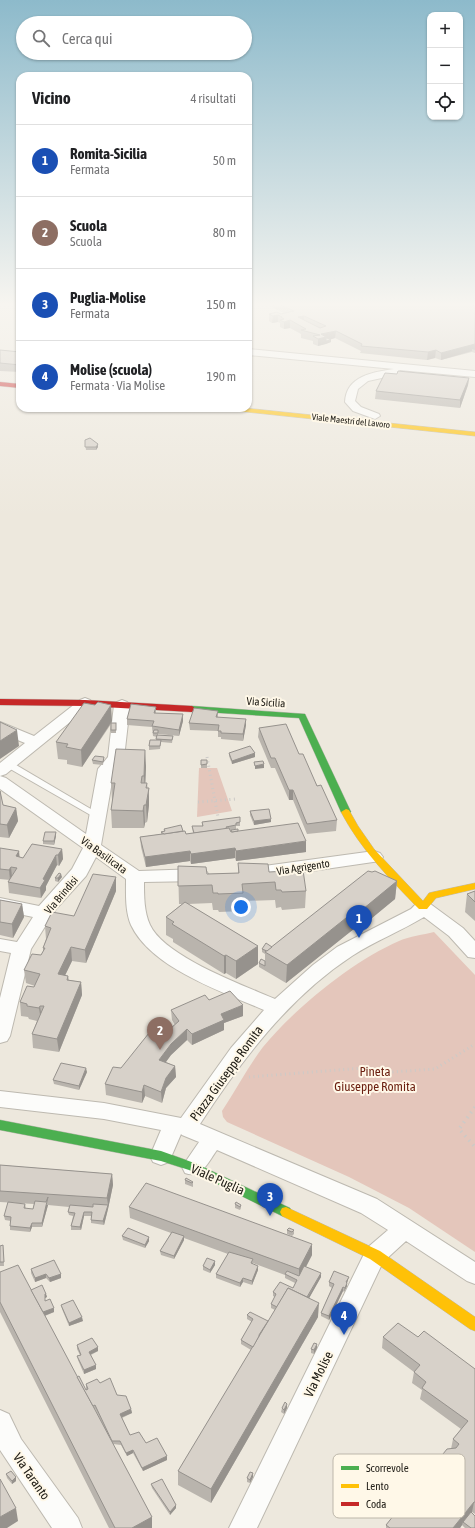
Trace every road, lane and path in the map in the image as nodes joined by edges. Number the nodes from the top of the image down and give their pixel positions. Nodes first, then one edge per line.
1 (386, 374) edge
2 (423, 374) edge
3 (0, 378) edge
4 (475, 379) edge
5 (16, 380) edge
6 (0, 384) edge
7 (16, 386) edge
8 (252, 404) edge
9 (252, 411) edge
10 (375, 416) junction
11 (475, 426) edge
12 (475, 434) edge
13 (0, 702) edge
14 (85, 703) junction
15 (122, 705) junction
16 (0, 727) edge
17 (35, 742) junction
18 (207, 757) dead end
19 (4, 768) edge
20 (0, 781) edge
21 (236, 798) dead end
22 (215, 801) junction
23 (198, 802) dead end
24 (97, 815) junction
25 (218, 818) edge
26 (92, 846) junction
27 (374, 856) junction
28 (213, 874) edge
29 (244, 874) edge
30 (135, 877) junction
31 (475, 886) edge
32 (0, 904) edge
33 (423, 907) junction
34 (45, 913) junction
35 (0, 945) edge
36 (22, 949) junction
37 (475, 952) edge
38 (276, 1007) junction
39 (0, 1036) edge
40 (475, 1044) edge
41 (249, 1077) dead end
42 (0, 1099) edge
43 (475, 1107) edge
44 (0, 1125) edge
45 (180, 1125) junction
46 (213, 1138) junction
47 (475, 1147) edge
48 (161, 1156) junction
49 (193, 1168) junction
50 (405, 1228) junction
51 (375, 1255) junction
52 (475, 1274) edge
53 (475, 1325) edge
54 (0, 1422) edge
55 (68, 1528) edge
56 (243, 1528) edge

1 - 10 street
2 - 4 street
3 - 5 street
6 - 7 street
8 - 10 street, Viale Maestri del Lavoro
9 - 12 street, Viale Maestri del Lavoro
10 - 11 street, Viale Maestri del Lavoro
13 - 14 street, Via Sicilia
14 - 15 street, Via Sicilia
14 - 17 street
15 - 24 street, Via Brindisi
15 - 27 street, Via Sicilia
16 - 17 street
17 - 19 street
18 - 22 path
19 - 24 lane
20 - 26 street, Via Basilicata
21 - 22 path
22 - 23 path
22 - 25 path
24 - 26 street, Via Brindisi
26 - 30 street, Via Basilicata
26 - 34 street, Via Brindisi
27 - 29 street, Via Agrigento
27 - 33 street, Via Sicilia
28 - 30 street
30 - 38 street, Via Basilicata
31 - 33 street
32 - 34 street
33 - 37 street
33 - 38 street, Piazza Giuseppe Romita
34 - 36 street, Via Brindisi
35 - 36 street
36 - 39 street, Via Brindisi
38 - 45 street, Piazza Giuseppe Romita
40 - 41 path
42 - 45 street
43 - 47 path
44 - 48 street, Viale Puglia
45 - 46 street
45 - 48 street, Piazza Giuseppe Romita
46 - 49 street
46 - 50 street
48 - 49 street, Viale Puglia
49 - 51 street, Viale Puglia
50 - 51 street, Via Molise
50 - 52 street
51 - 53 street, Viale Puglia
51 - 56 street, Via Molise
54 - 55 street, Via Taranto

